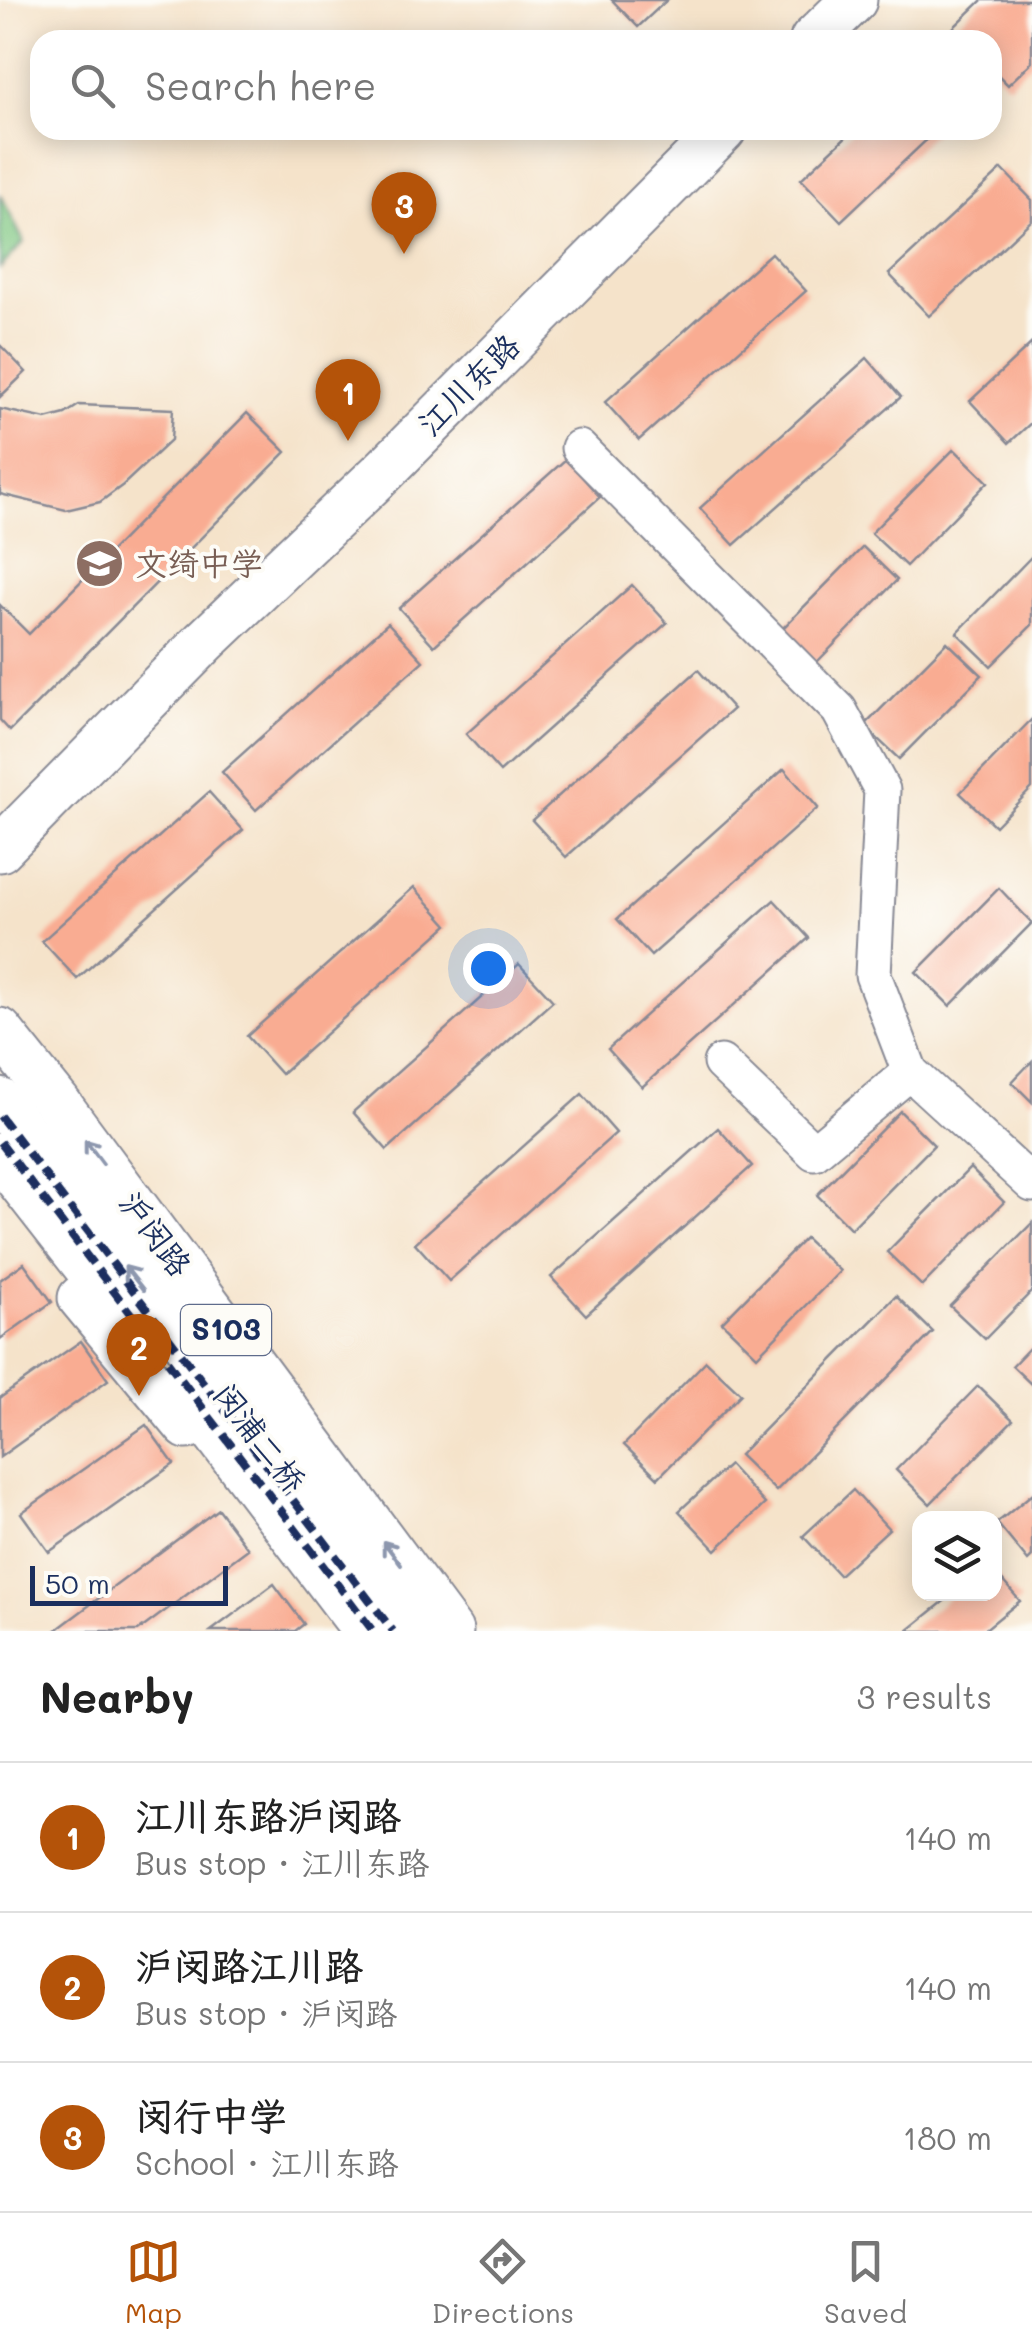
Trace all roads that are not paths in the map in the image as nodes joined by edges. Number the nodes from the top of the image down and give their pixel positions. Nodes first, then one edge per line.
1 (854, 0) edge
2 (824, 30) edge
3 (713, 140) edge
4 (579, 448) dead end
5 (0, 850) edge
6 (0, 1031) edge
7 (721, 1062) dead end
8 (910, 1072) junction
9 (0, 1101) edge
10 (0, 1156) edge
11 (1032, 1184) edge
12 (0, 1200) edge
13 (351, 1631) edge
14 (366, 1631) edge
15 (409, 1631) edge
16 (450, 1631) edge

1 - 2 main road
3 - 5 main road, 江川东路
4 - 8 lane
16 -> 6 main road, 沪闵路 / S103
7 - 8 lane
8 - 11 lane
15 -> 9 main road, 闵浦二桥
10 - 14 main road, 闵浦二桥
12 - 13 main road, S103

